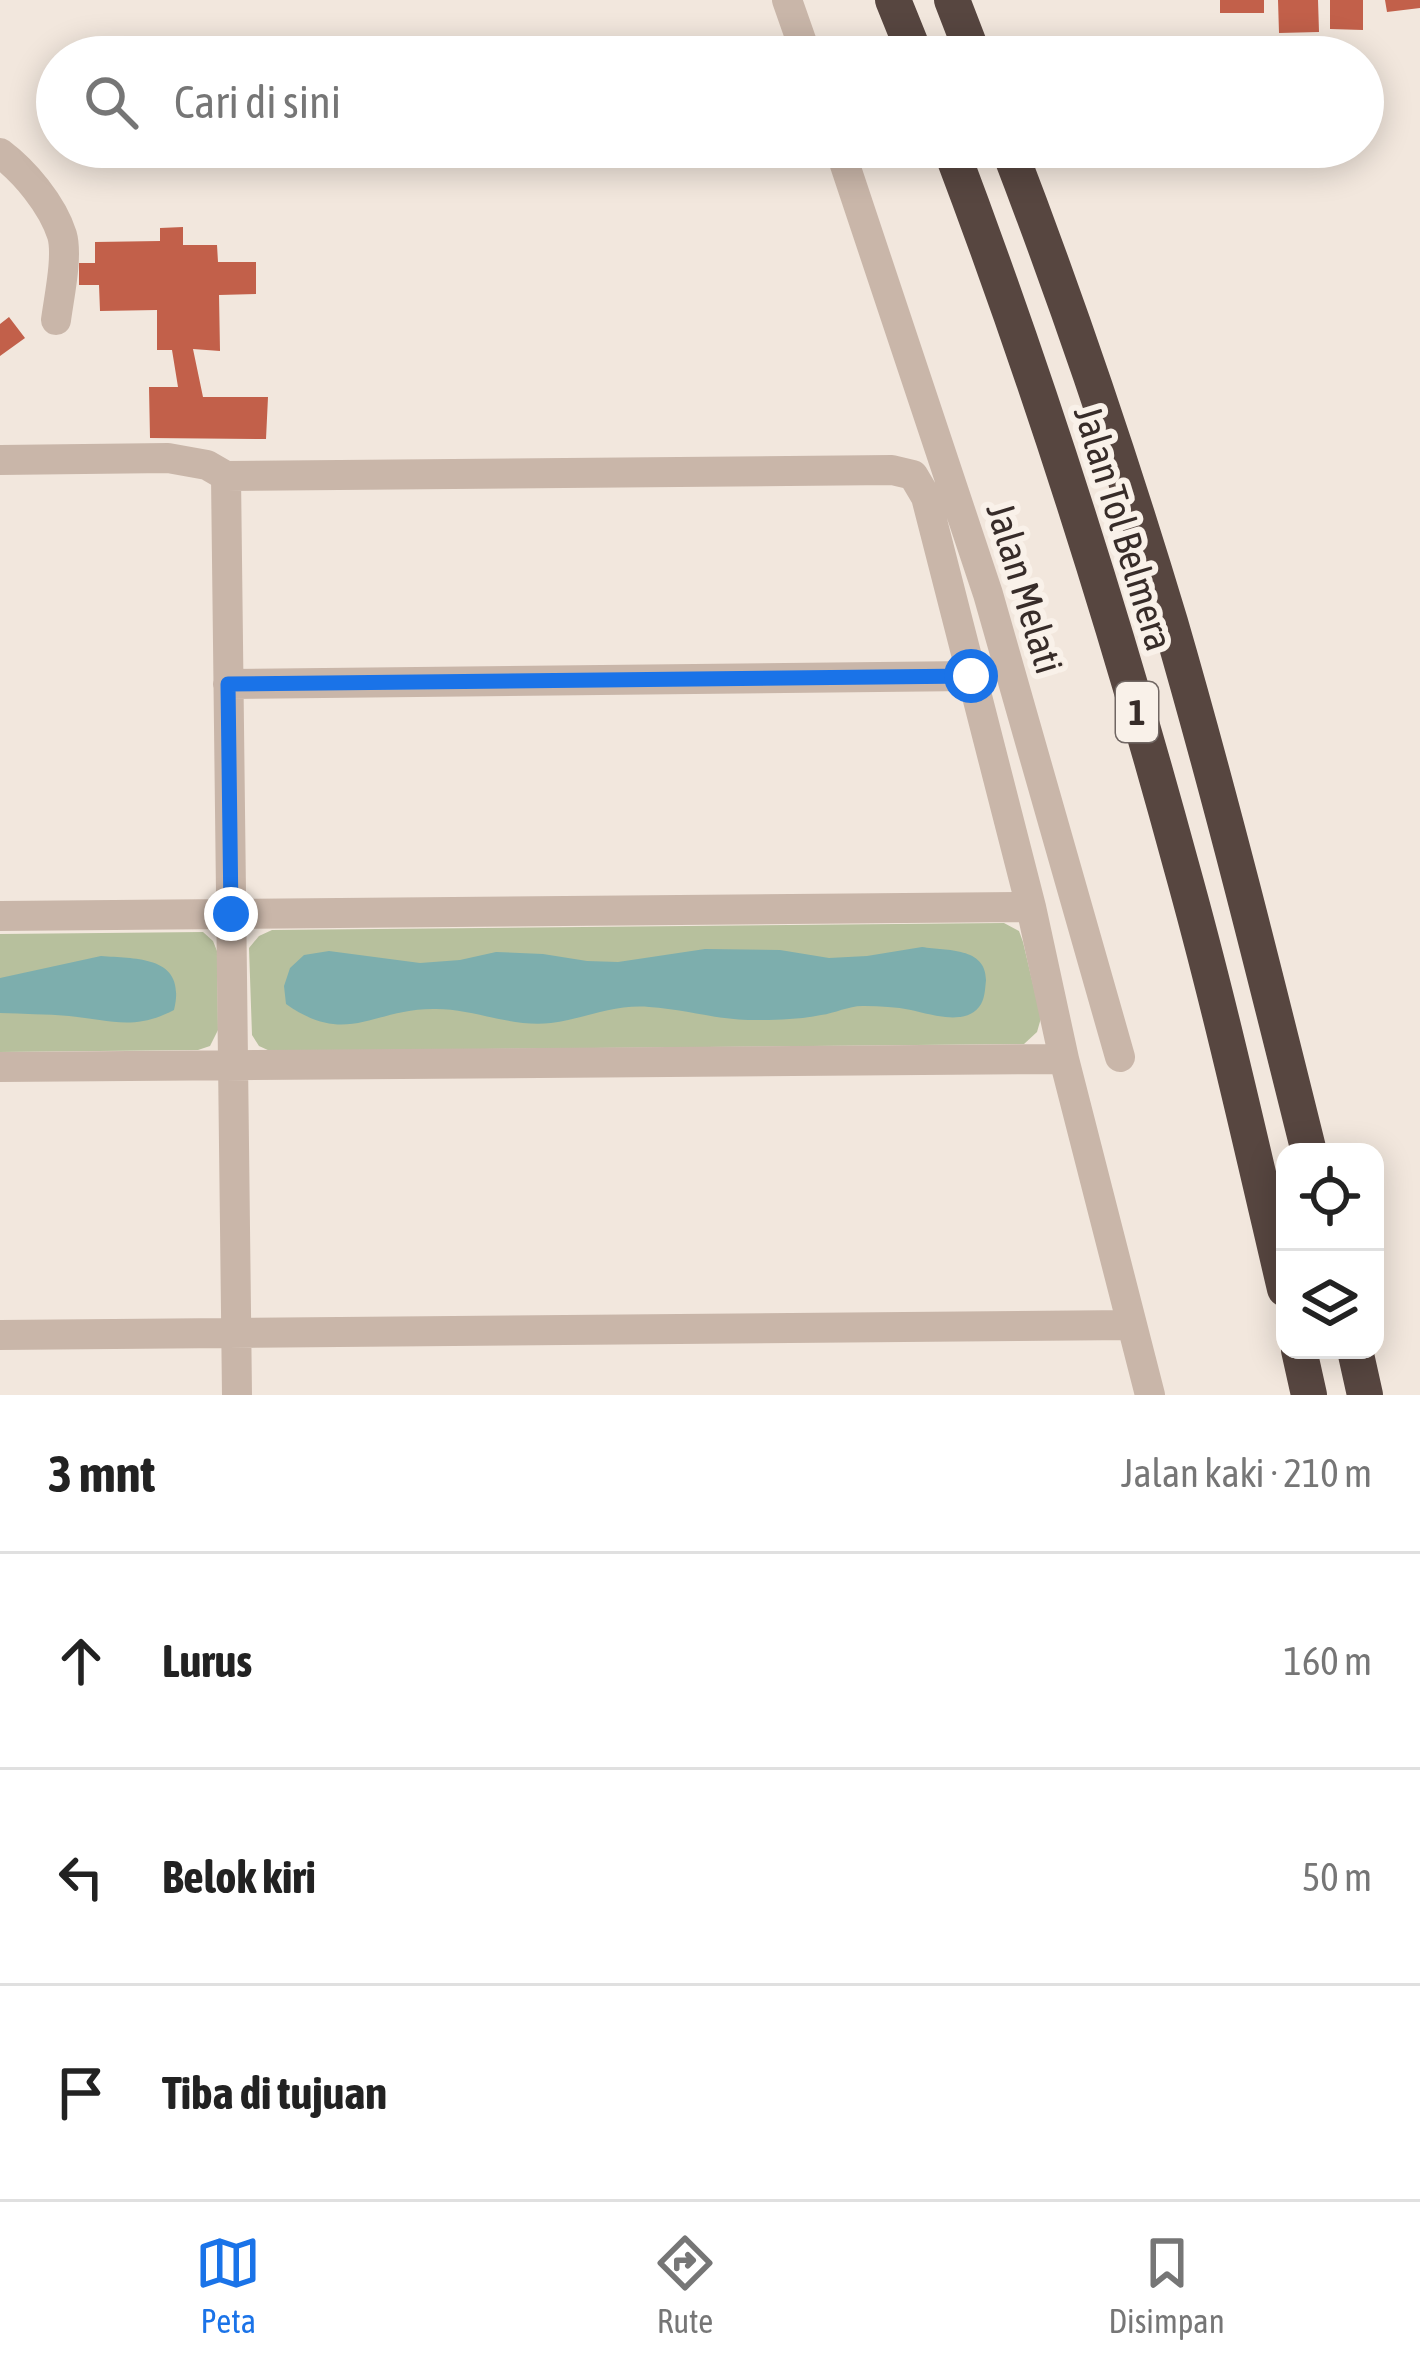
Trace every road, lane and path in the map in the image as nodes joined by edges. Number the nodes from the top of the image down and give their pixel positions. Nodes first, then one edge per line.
1 (787, 0) edge
2 (892, 0) edge
3 (952, 0) edge
4 (800, 36) edge
5 (907, 36) edge
6 (966, 36) edge
7 (0, 153) edge
8 (845, 168) edge
9 (958, 168) edge
10 (1016, 168) edge
11 (56, 320) dead end
12 (0, 460) edge
13 (226, 476) junction
14 (971, 676) junction
15 (228, 684) junction
16 (1031, 907) junction
17 (231, 914) junction
18 (0, 916) edge
19 (1120, 1057) dead end
20 (1064, 1059) junction
21 (233, 1064) junction
22 (0, 1067) edge
23 (1308, 1143) edge
24 (1276, 1252) edge
25 (1131, 1324) junction
26 (236, 1334) junction
27 (0, 1335) edge
28 (1301, 1359) edge
29 (1357, 1359) edge
30 (237, 1395) edge
31 (1150, 1395) edge
32 (1309, 1395) edge
33 (1365, 1395) edge

1 - 4 street
2 - 5 highway
3 - 6 highway
7 - 11 street
8 - 19 street, Jalan Melati
9 - 24 highway, Jalan Tol Belmera / 1
10 - 23 highway, Jalan Tol Belmera / 1
12 - 13 street
13 - 14 street
13 - 15 street
14 - 15 street
14 - 16 street
15 - 17 street
16 - 17 street
16 - 20 street
17 - 18 street
17 - 21 street
20 - 21 street
20 - 25 street
21 - 22 street
21 - 26 street
25 - 26 street
25 - 31 street
26 - 27 street
26 - 30 street
28 - 32 highway
29 - 33 highway

